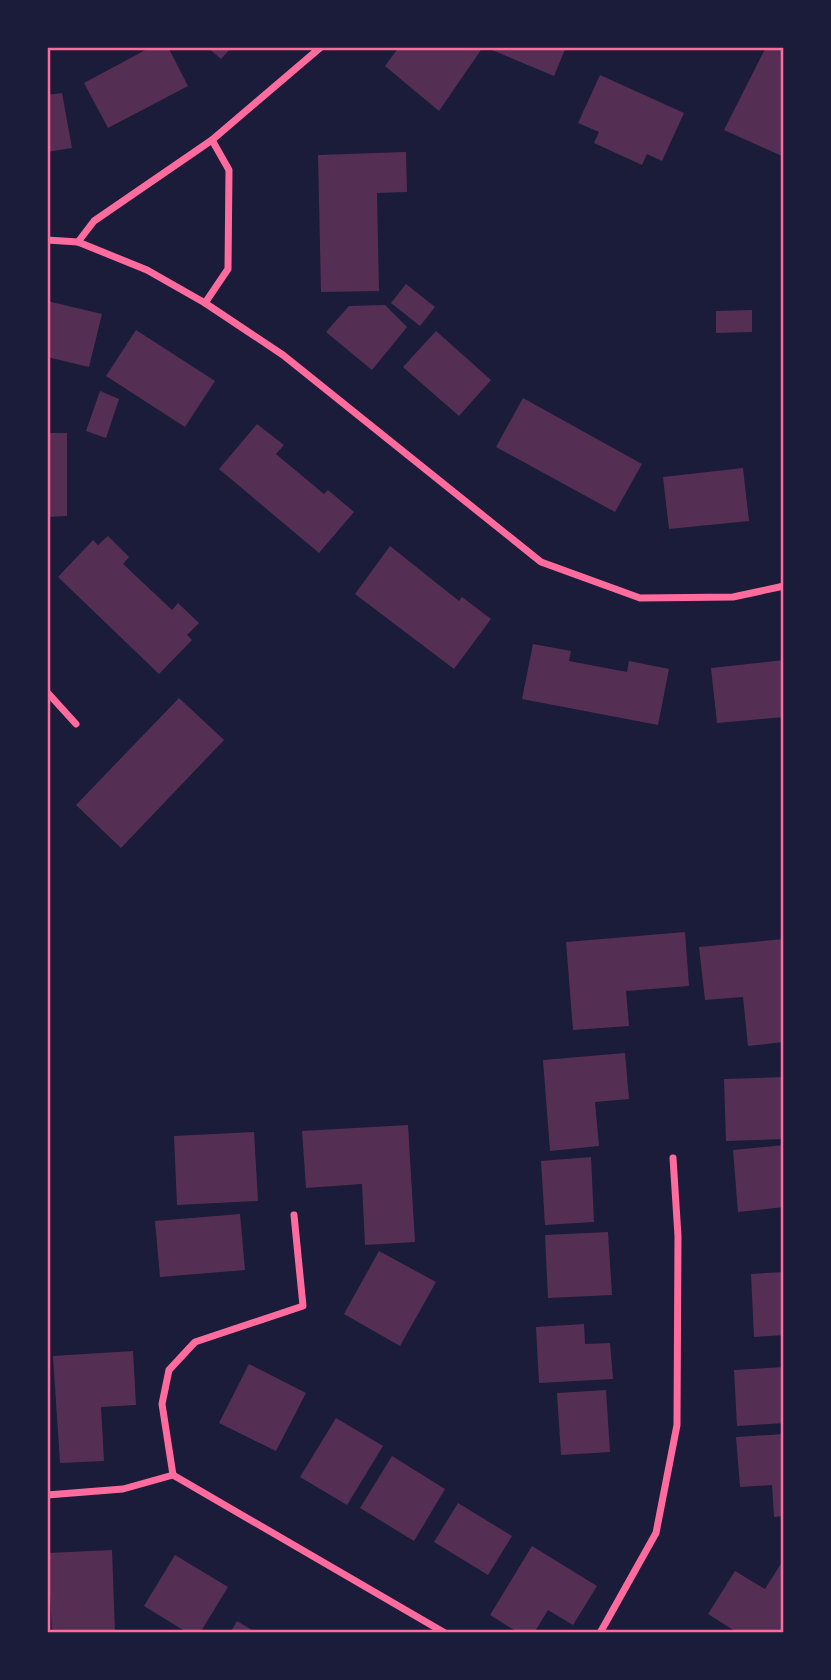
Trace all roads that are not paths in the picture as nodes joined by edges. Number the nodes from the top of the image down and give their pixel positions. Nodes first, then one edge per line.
1 (321, 47) edge
2 (212, 141) junction
3 (47, 240) edge
4 (78, 242) junction
5 (205, 303) junction
6 (784, 586) edge
7 (47, 692) edge
8 (76, 723) dead end
9 (673, 1158) dead end
10 (294, 1215) dead end
11 (173, 1475) junction
12 (47, 1495) edge
13 (445, 1633) edge
14 (600, 1633) edge

1 - 2 street
2 - 4 street
2 - 5 street
3 - 4 street
4 - 5 street
5 - 6 street
7 - 8 street
9 - 14 street
10 - 11 street
11 - 12 street
11 - 13 street

